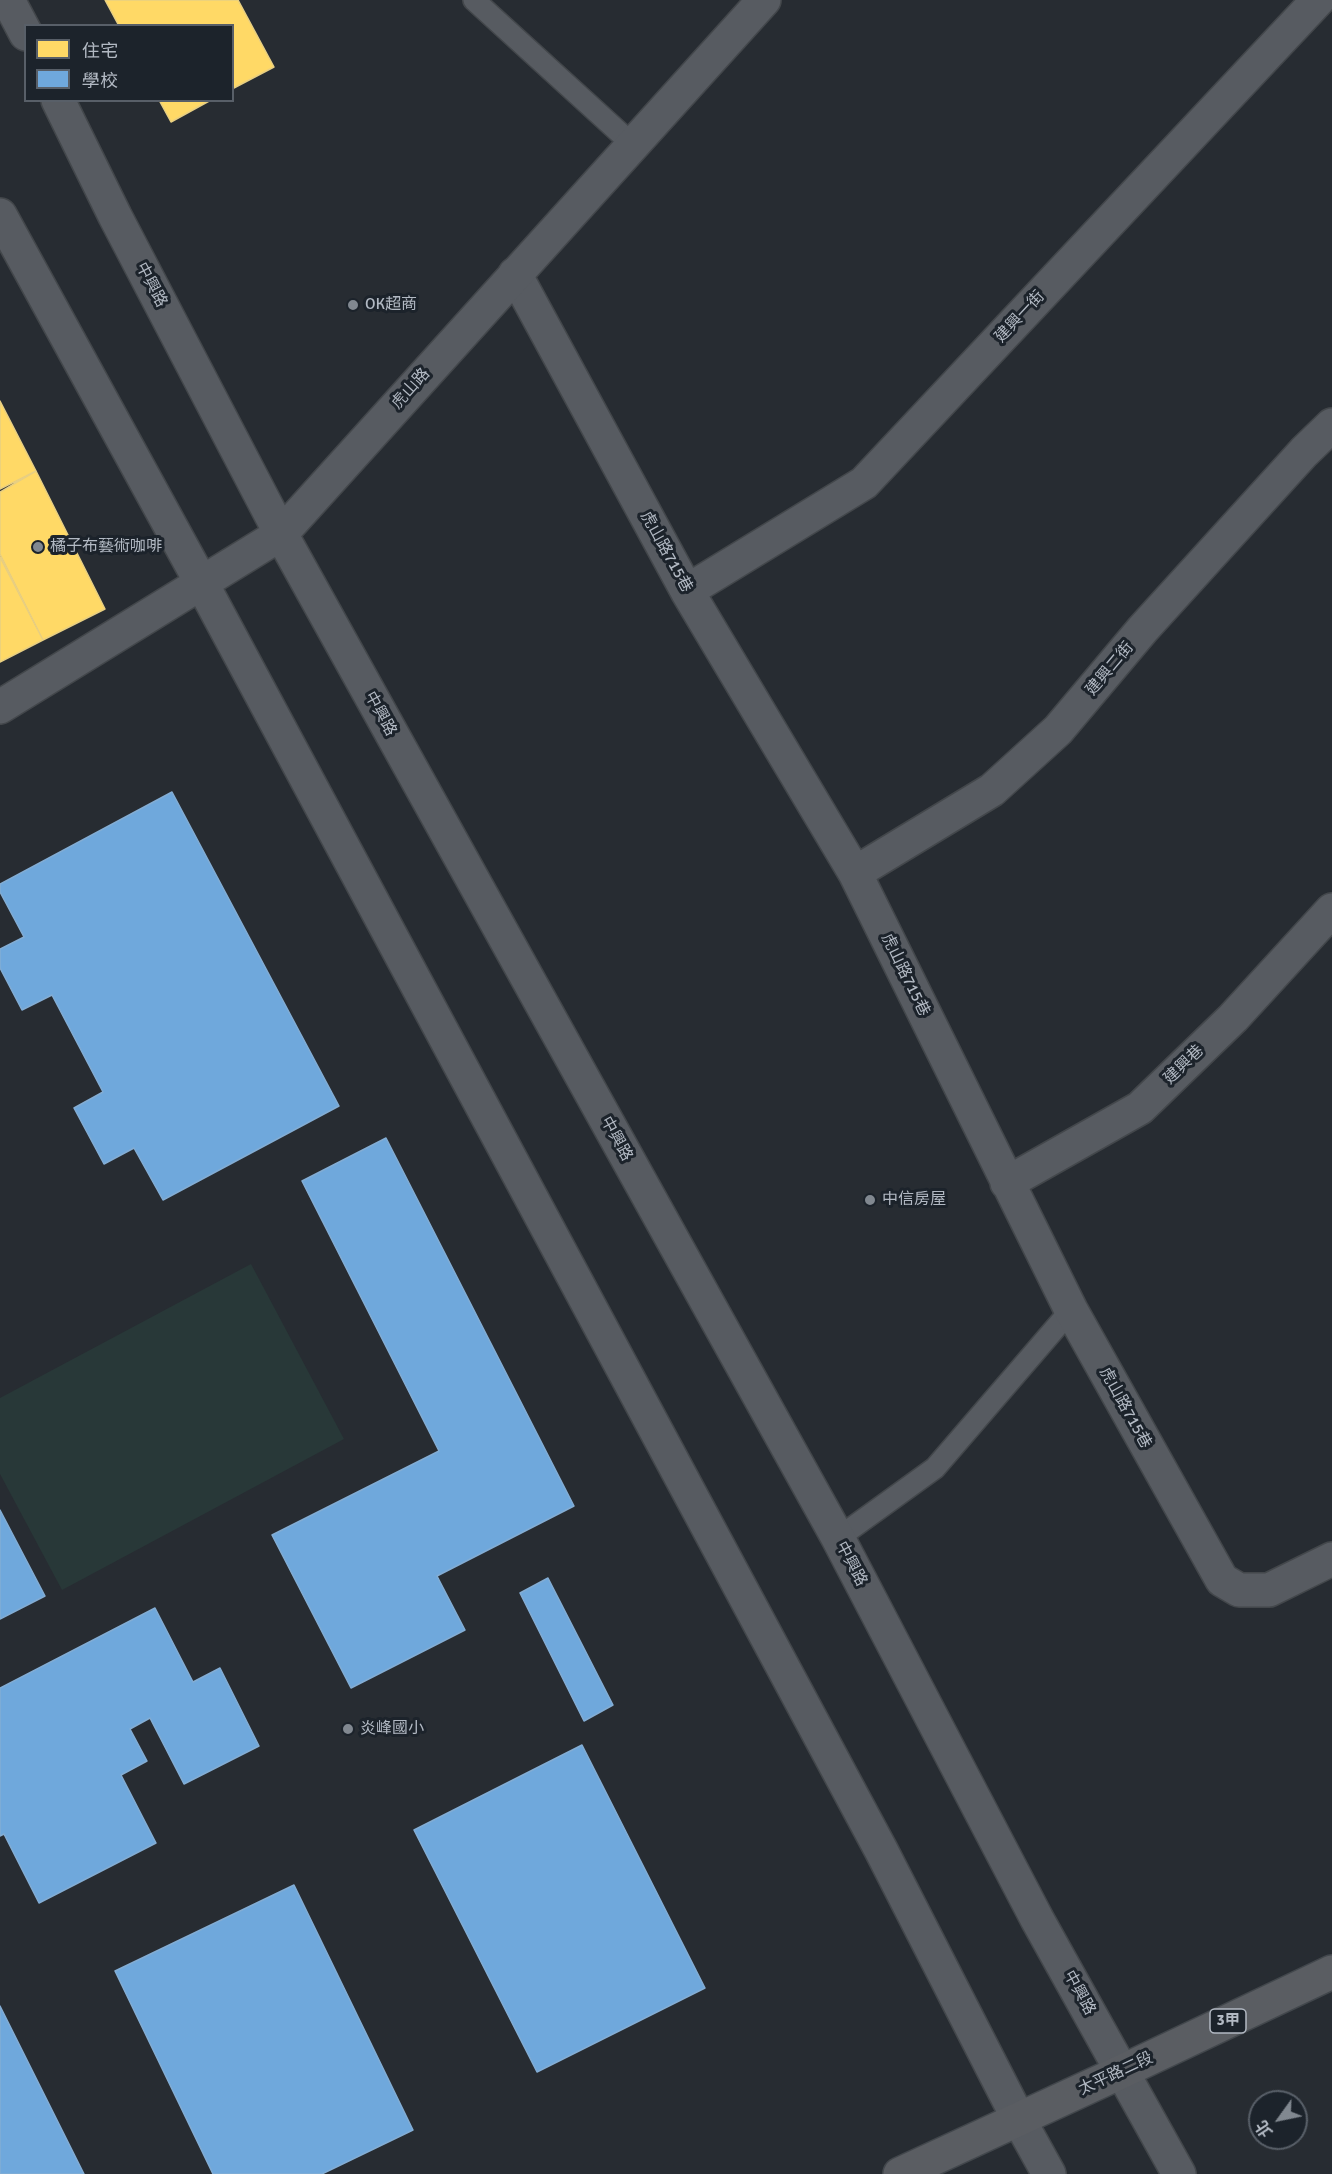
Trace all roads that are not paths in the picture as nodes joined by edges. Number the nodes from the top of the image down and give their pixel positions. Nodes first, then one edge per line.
1 (8, 0) edge
2 (474, 0) edge
3 (764, 0) edge
4 (1318, 0) edge
5 (24, 30) edge
6 (59, 102) edge
7 (632, 144) junction
8 (0, 215) edge
9 (515, 274) junction
10 (1332, 425) edge
11 (280, 534) junction
12 (201, 582) junction
13 (687, 591) junction
14 (0, 708) edge
15 (855, 873) junction
16 (1332, 910) edge
17 (1007, 1184) junction
18 (1071, 1310) junction
19 (838, 1538) junction
20 (1332, 1559) edge
21 (1332, 1972) edge
22 (1123, 2071) junction
23 (1018, 2118) junction
24 (900, 2174) edge
25 (1049, 2174) edge
26 (1179, 2174) edge

1 - 5 street
2 - 7 lane
3 - 7 street, 虎山路
4 - 13 street, 建興一街
6 - 11 street, 中興路
7 - 9 street, 虎山路
8 - 12 street
9 - 11 street, 虎山路
9 - 13 street, 虎山路715巷
10 - 15 street, 建興二街
11 - 12 street, 虎山路
11 - 19 street, 中興路
12 - 14 street, 虎山路
12 - 23 street
13 - 15 street, 虎山路715巷
15 - 17 street, 虎山路715巷
16 - 17 street, 建興巷
17 - 18 street, 虎山路715巷
18 - 19 lane
18 - 20 street, 虎山路715巷
19 - 22 street, 中興路
21 - 22 main road, 太平路二段 / 3甲
22 - 23 main road, 太平路二段 / 3甲
22 - 26 street, 中興路
23 - 24 main road, 太平路二段 / 3甲
23 - 25 street

